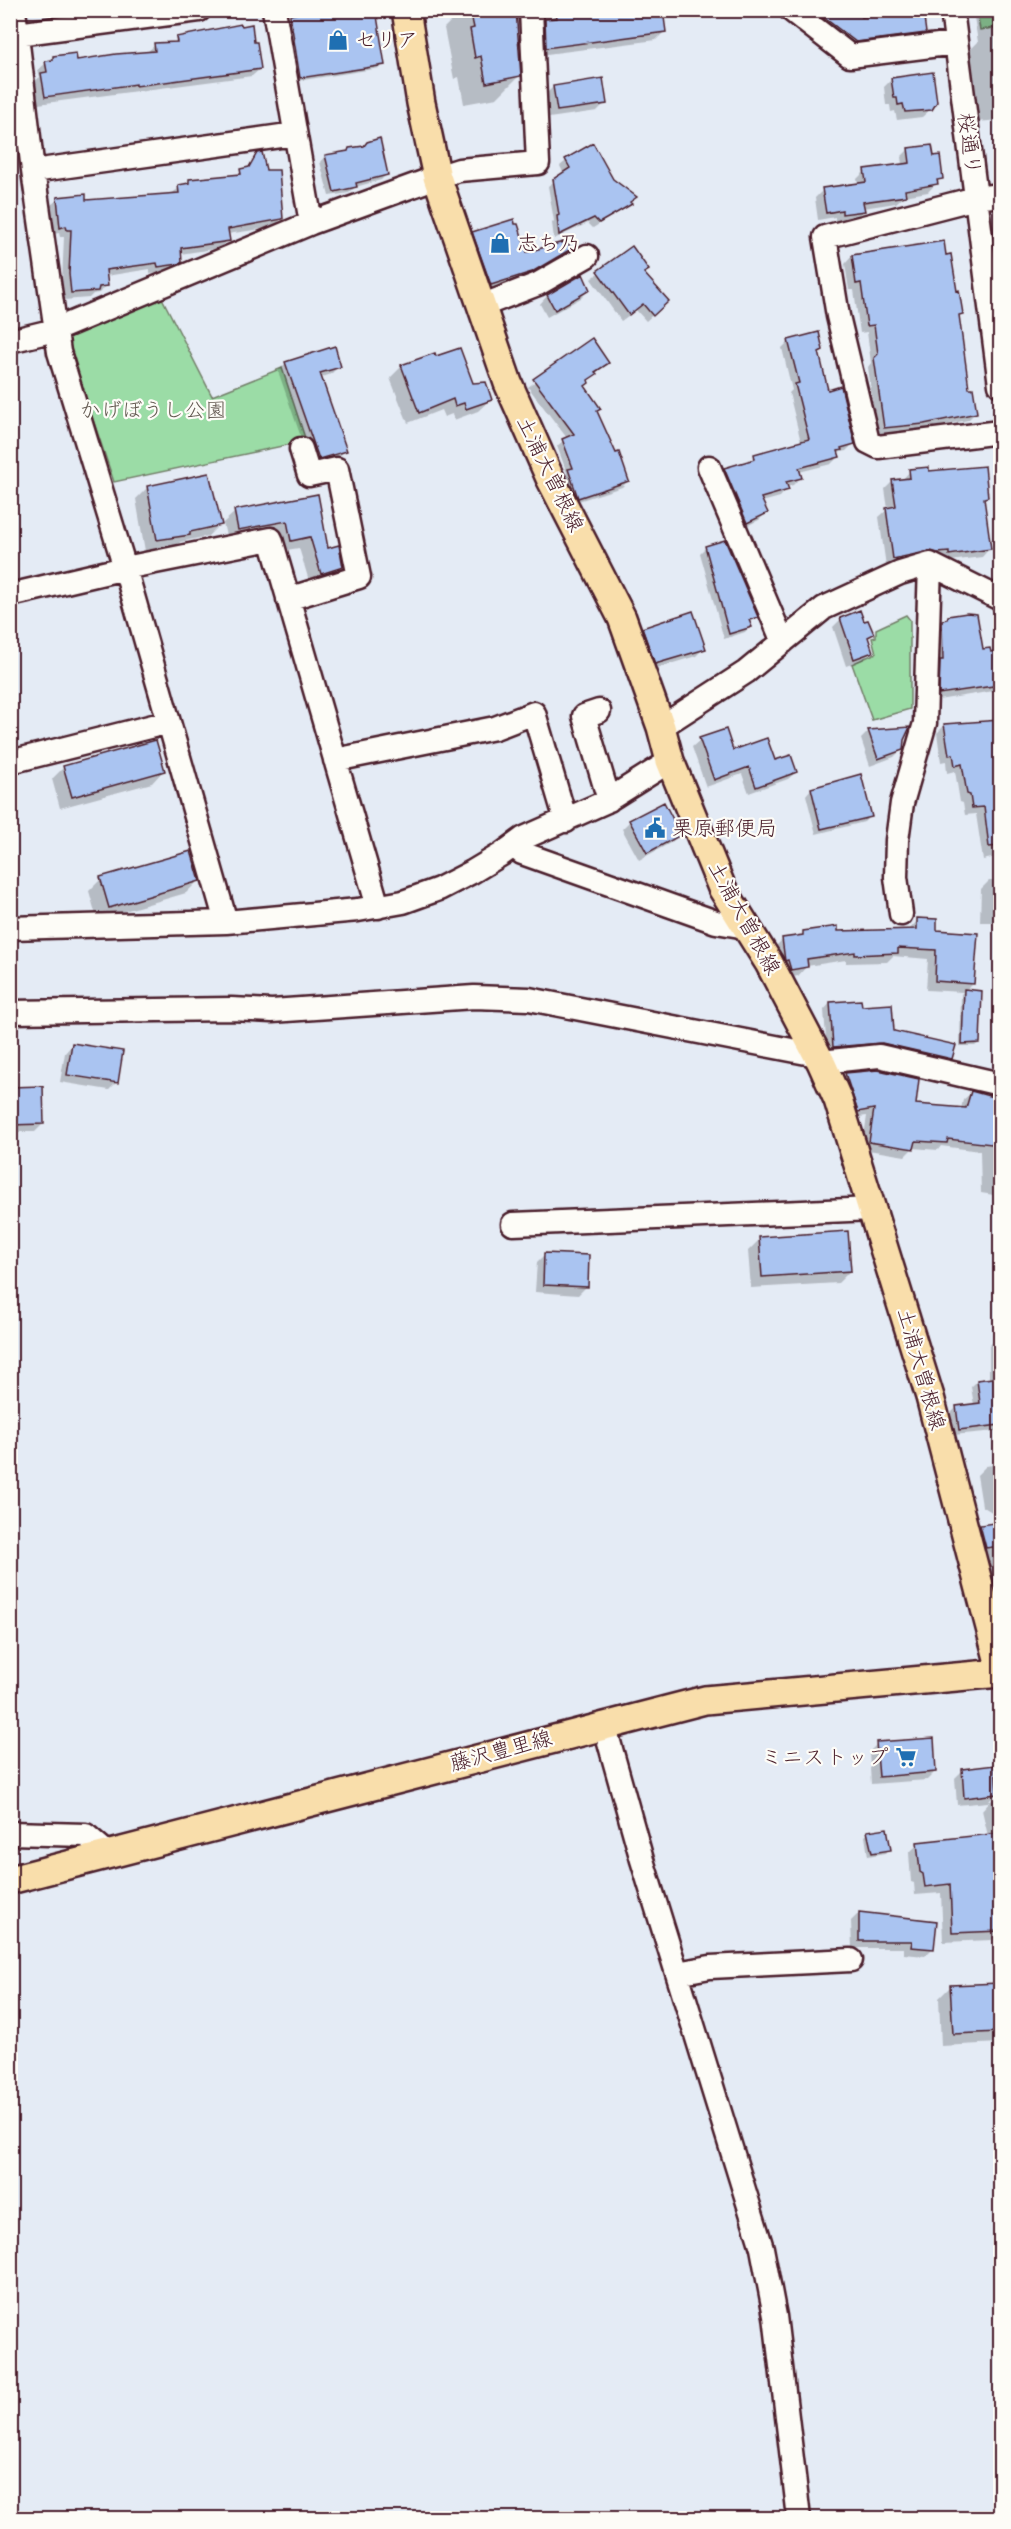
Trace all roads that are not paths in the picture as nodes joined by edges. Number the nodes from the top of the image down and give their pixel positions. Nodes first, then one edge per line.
1 (14, 10) edge
2 (199, 10) edge
3 (274, 10) edge
4 (406, 10) edge
5 (531, 10) edge
6 (791, 10) edge
7 (952, 10) edge
8 (17, 34) junction
9 (956, 44) junction
10 (295, 134) junction
11 (33, 171) junction
12 (437, 177) junction
13 (1000, 195) edge
14 (976, 198) junction
15 (311, 223) junction
16 (587, 256) dead end
17 (481, 306) junction
18 (55, 330) junction
19 (10, 341) edge
20 (1000, 385) edge
21 (1000, 432) edge
22 (301, 449) dead end
23 (709, 467) dead end
24 (930, 564) junction
25 (125, 568) junction
26 (10, 595) edge
27 (288, 599) junction
28 (1000, 599) edge
29 (783, 642) junction
30 (599, 711) dead end
31 (169, 722) junction
32 (661, 727) junction
33 (335, 760) junction
34 (670, 761) junction
35 (10, 762) edge
36 (609, 800) junction
37 (566, 821) junction
38 (514, 846) junction
39 (378, 908) junction
40 (901, 914) dead end
41 (226, 922) junction
42 (746, 927) junction
43 (10, 928) edge
44 (10, 1012) edge
45 (819, 1058) junction
46 (1000, 1084) edge
47 (873, 1209) junction
48 (513, 1224) dead end
49 (1000, 1666) edge
50 (1000, 1673) edge
51 (604, 1724) junction
52 (10, 1833) edge
53 (108, 1854) junction
54 (10, 1880) edge
55 (851, 1960) dead end
56 (677, 1973) junction
57 (799, 2518) edge

1 - 8 street
2 - 8 street
3 - 10 street
4 - 12 main road, 土浦大曽根線
5 - 12 street
6 - 9 street
7 - 9 street, 桜通り
8 - 11 street
9 - 14 street, 桜通り
10 - 11 street
10 - 15 street
11 - 18 street
12 - 15 street
12 - 17 main road, 土浦大曽根線
13 - 14 street
14 - 20 street, 桜通り
14 - 21 street
15 - 18 street
16 - 17 street
17 - 32 main road, 土浦大曽根線
18 - 19 street
18 - 25 street
22 - 27 street
23 - 29 street
24 - 28 street
24 - 29 street
24 - 40 street
25 - 26 street
25 - 27 street
25 - 31 street
27 - 33 street
29 - 32 street
30 - 36 street
31 - 35 street
31 - 41 street
32 - 34 main road, 土浦大曽根線
33 - 37 street
33 - 39 street
34 - 36 street
34 - 42 main road, 土浦大曽根線
36 - 37 street
37 - 38 street
38 - 39 street
38 - 42 street
39 - 41 street
41 - 43 street
42 - 45 main road, 土浦大曽根線
44 - 45 street
45 - 46 street
45 - 47 main road, 土浦大曽根線
47 - 48 street
47 - 49 main road, 土浦大曽根線
50 - 51 main road, 藤沢豊里線
51 - 53 main road, 藤沢豊里線
51 - 56 street
52 - 53 street
53 - 54 main road, 藤沢豊里線
55 - 56 street
56 - 57 street

